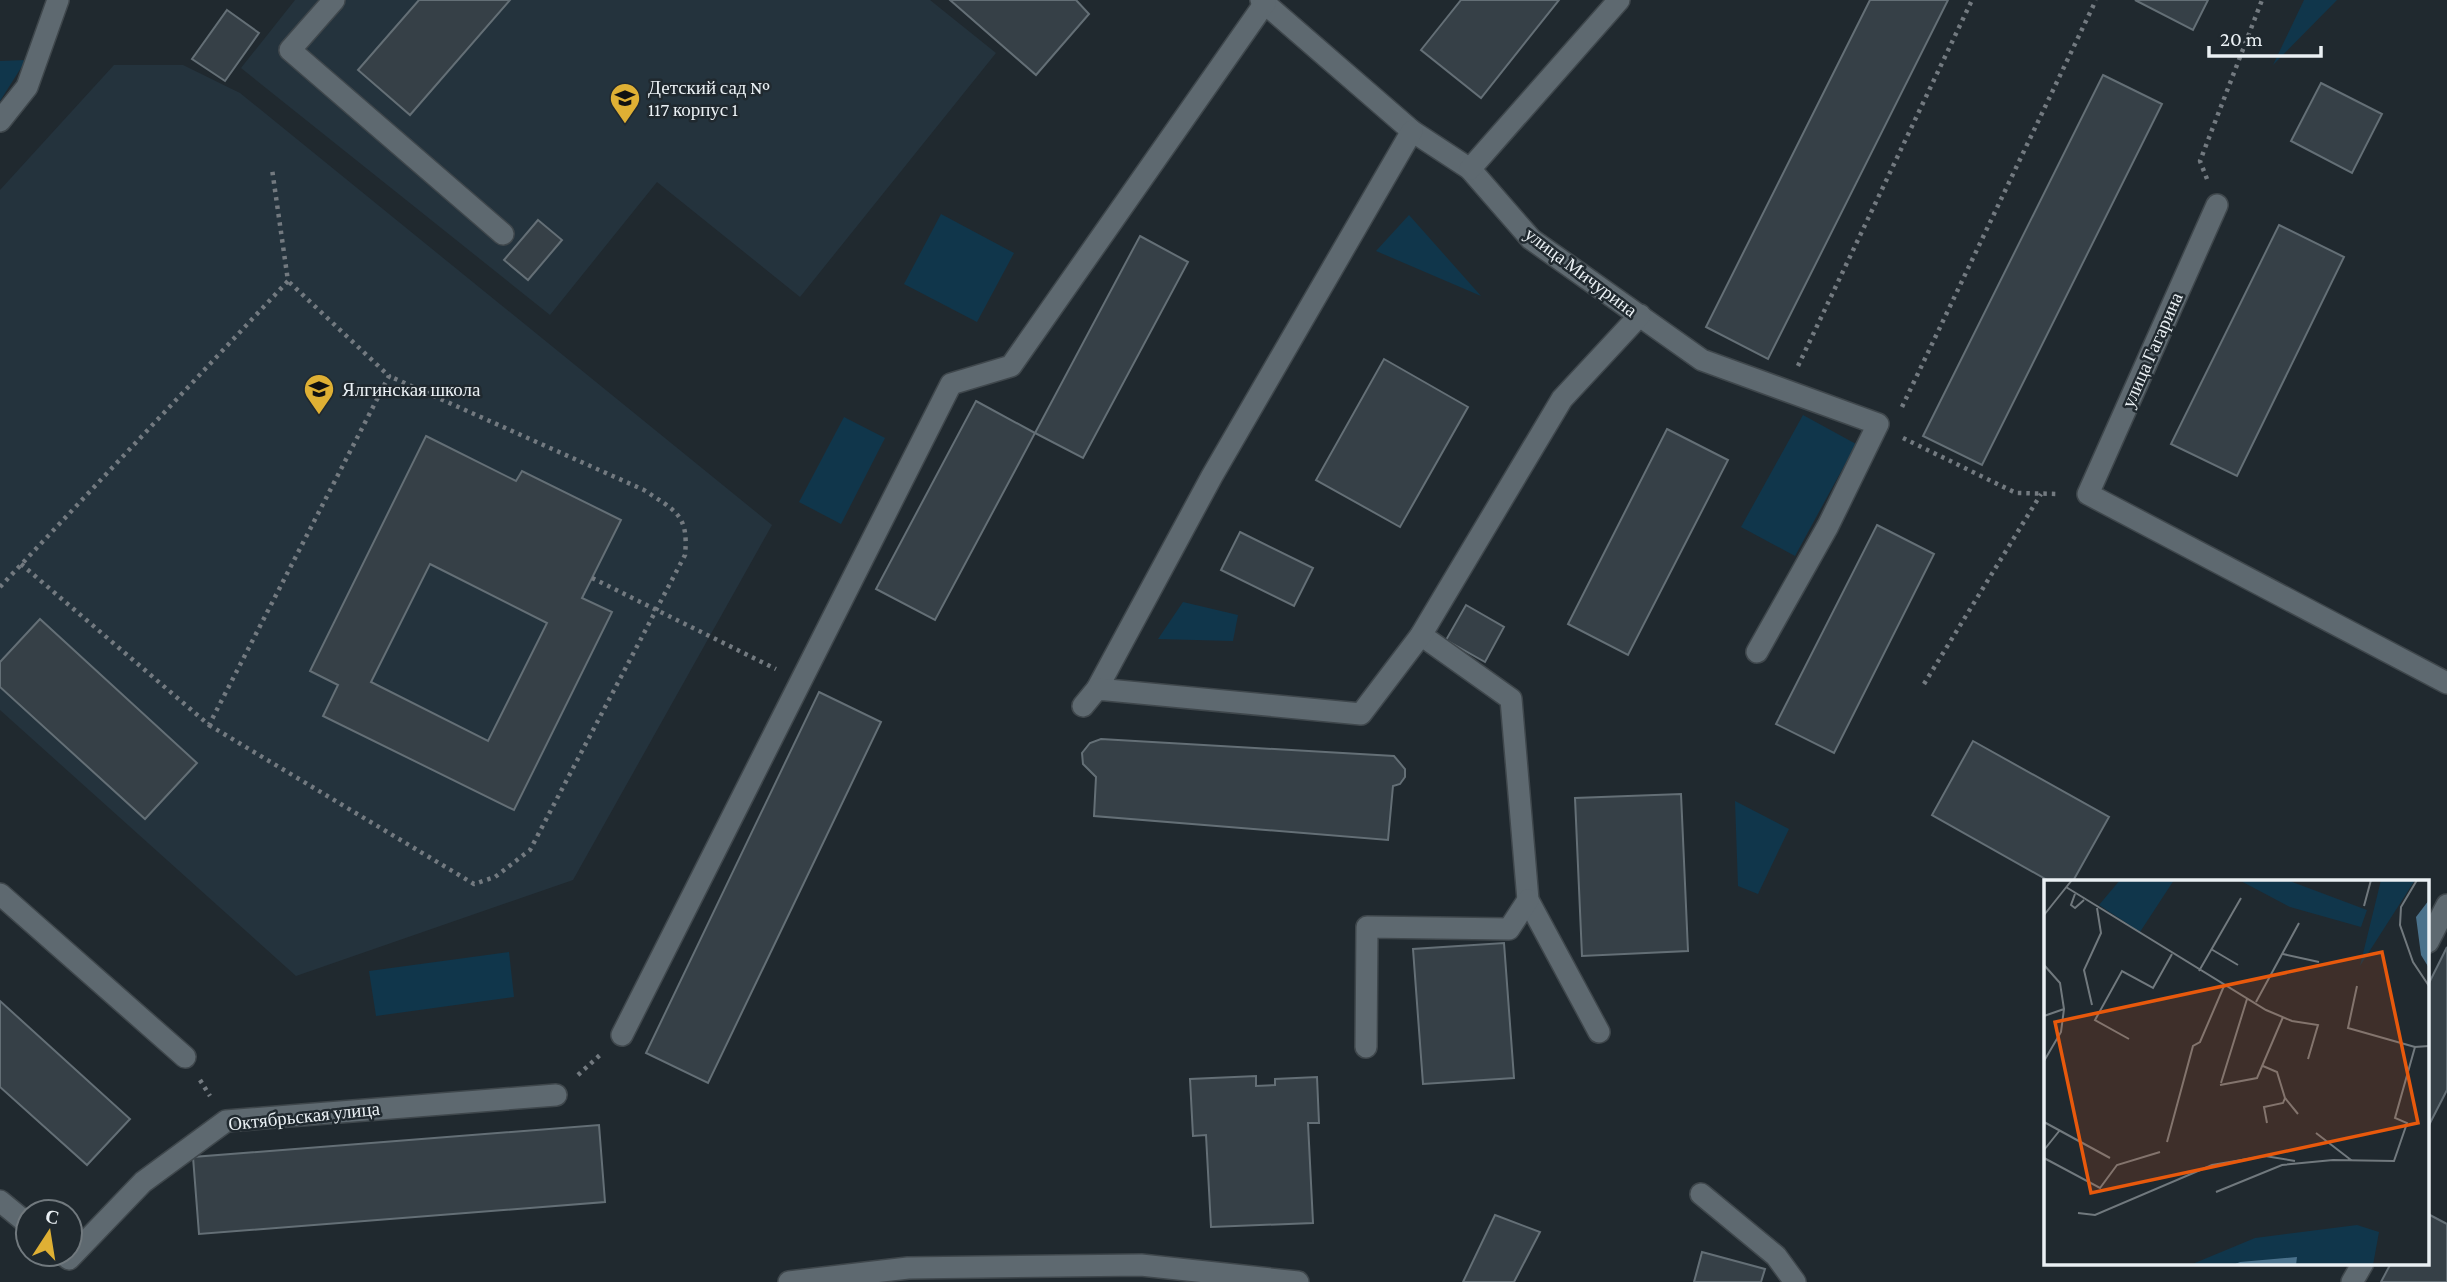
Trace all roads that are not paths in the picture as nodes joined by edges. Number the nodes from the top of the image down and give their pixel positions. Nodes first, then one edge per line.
1 (58, 0) edge
2 (334, 0) edge
3 (1619, 0) edge
4 (1263, 2) edge
5 (0, 121) edge
6 (1412, 131) junction
7 (1470, 169) junction
8 (2217, 205) road end
9 (503, 234) dead end
10 (1640, 315) junction
11 (1421, 635) junction
12 (1757, 652) dead end
13 (2447, 683) edge
14 (0, 894) edge
15 (1528, 900) junction
16 (2447, 905) edge
17 (2430, 938) edge
18 (1599, 1032) dead end
19 (622, 1035) road end
20 (1366, 1047) dead end
21 (184, 1057) road end
22 (556, 1095) road end
23 (1701, 1194) dead end
24 (0, 1201) edge
25 (14, 1212) edge
26 (84, 1243) edge
27 (2362, 1264) edge
28 (789, 1282) edge
29 (1298, 1282) edge
30 (1794, 1282) edge
31 (2352, 1282) edge

1 - 5 street
2 - 9 street
3 - 7 street
4 - 6 street, улица Мичурина
4 - 19 street
6 - 7 street, улица Мичурина
6 - 11 street
7 - 10 street, улица Мичурина
8 - 13 street, улица Гагарина
10 - 11 street
10 - 12 street, улица Мичурина
11 - 15 street
14 - 21 street
15 - 18 street
15 - 20 street
16 - 17 street
22 - 26 street, Октябрьская улица
23 - 30 street
24 - 25 street
27 - 31 street
28 - 29 street

